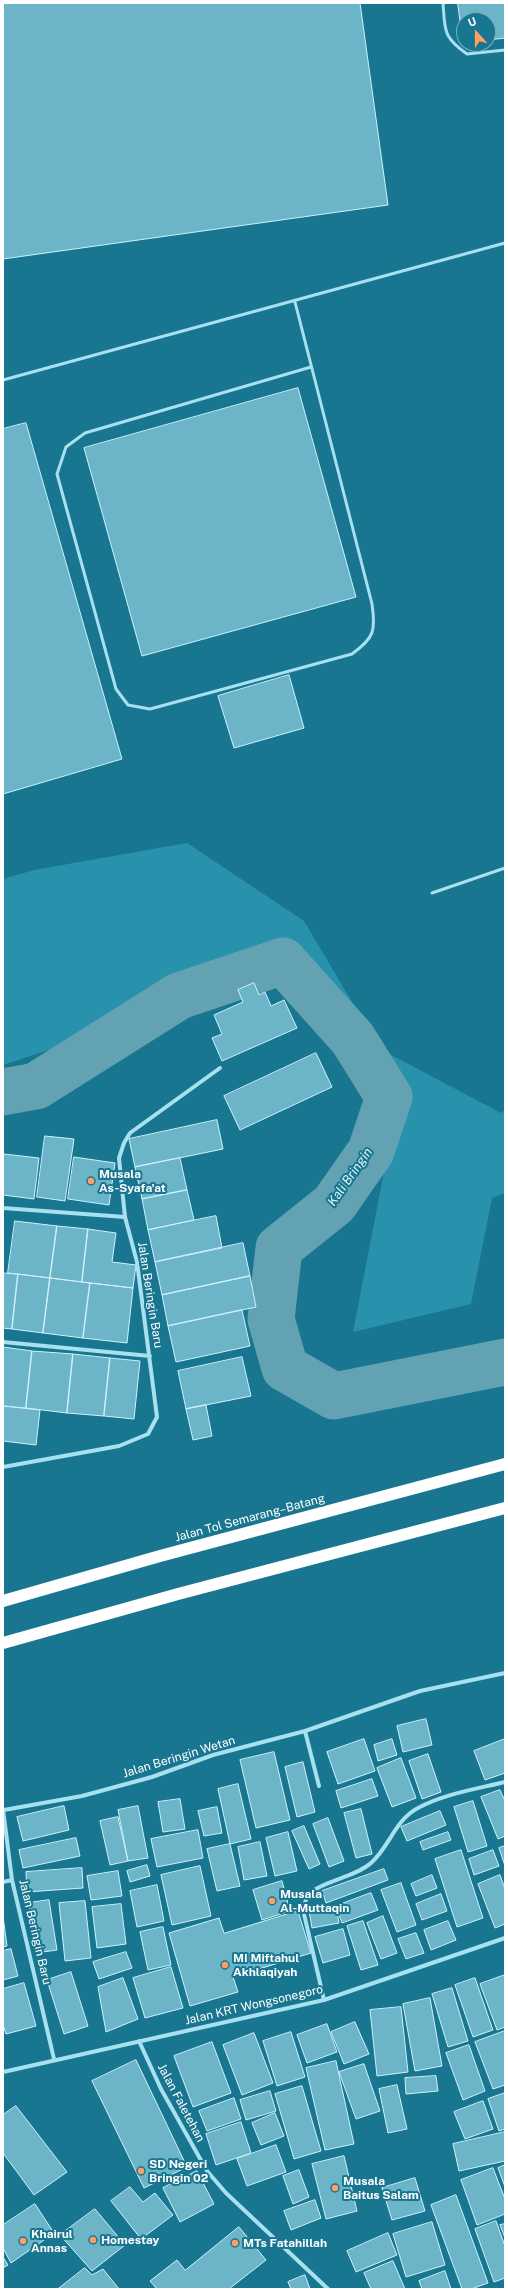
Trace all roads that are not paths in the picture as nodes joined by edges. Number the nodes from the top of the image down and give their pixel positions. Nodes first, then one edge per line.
1 (443, 3) edge
2 (505, 50) edge
3 (505, 242) edge
4 (295, 302) junction
5 (312, 367) junction
6 (3, 380) edge
7 (505, 868) edge
8 (432, 893) dead end
9 (220, 1068) dead end
10 (3, 1208) edge
11 (125, 1217) junction
12 (3, 1342) edge
13 (150, 1356) junction
14 (505, 1464) edge
15 (3, 1466) edge
16 (505, 1508) edge
17 (3, 1601) edge
18 (3, 1643) edge
19 (505, 1673) edge
20 (305, 1731) junction
21 (505, 1782) edge
22 (319, 1786) dead end
23 (3, 1809) edge
24 (4, 1825) edge
25 (12, 1880) junction
26 (3, 1882) edge
27 (505, 1938) edge
28 (324, 2000) junction
29 (139, 2041) junction
30 (54, 2059) junction
31 (3, 2072) edge
32 (328, 2289) edge

1 - 2 lane
3 - 4 lane
4 - 5 lane
4 - 6 lane
5 - 5 lane
7 - 8 lane
9 - 11 street, Jalan Beringin Baru
10 - 11 street
11 - 13 street, Jalan Beringin Baru
12 - 13 street, Jalan Beringin Baru
13 - 15 street, Jalan Beringin Baru
14 - 17 highway, Jalan Tol Semarang–Batang
16 - 18 highway
19 - 20 street, Jalan Beringin Wetan
20 - 22 street
20 - 23 street, Jalan Beringin Wetan
21 - 28 street
23 - 24 street, Jalan Beringin Baru
24 - 25 street, Jalan Beringin Baru
25 - 26 street
25 - 30 street, Jalan Beringin Baru
27 - 28 street, Jalan KRT Wongsonegoro
28 - 29 street, Jalan KRT Wongsonegoro
29 - 30 street, Jalan KRT Wongsonegoro
29 - 32 street, Jalan Faletehan
30 - 31 street, Jalan KRT Wongsonegoro

